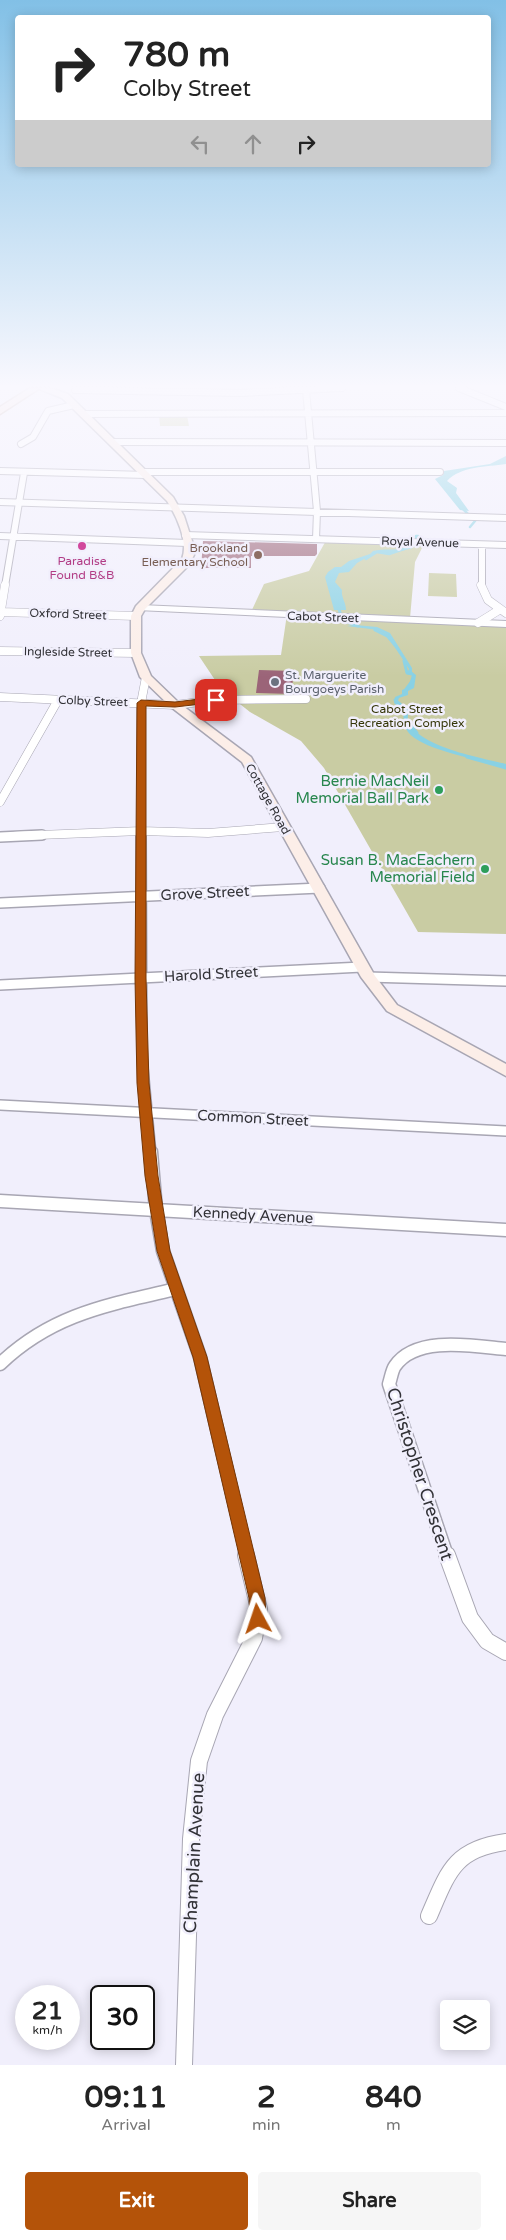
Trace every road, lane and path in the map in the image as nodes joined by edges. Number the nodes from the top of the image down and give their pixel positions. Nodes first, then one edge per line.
1 (22, 484) edge
2 (155, 484) edge
3 (315, 484) edge
4 (0, 502) edge
5 (19, 502) junction
6 (177, 508) junction
7 (317, 511) junction
8 (506, 518) edge
9 (0, 536) edge
10 (13, 537) junction
11 (186, 539) junction
12 (316, 539) junction
13 (482, 545) junction
14 (506, 546) edge
15 (4, 572) edge
16 (503, 611) edge
17 (138, 612) junction
18 (0, 613) edge
19 (478, 623) junction
20 (506, 624) edge
21 (0, 651) edge
22 (136, 653) junction
23 (146, 678) junction
24 (0, 697) edge
25 (306, 699) dead end
26 (58, 700) junction
27 (141, 703) junction
28 (175, 704) junction
29 (0, 802) edge
30 (283, 827) junction
31 (141, 830) junction
32 (0, 836) edge
33 (320, 888) junction
34 (141, 896) junction
35 (0, 903) edge
36 (365, 972) junction
37 (141, 978) junction
38 (506, 981) edge
39 (0, 985) edge
40 (504, 1067) edge
41 (0, 1105) edge
42 (146, 1112) junction
43 (506, 1131) edge
44 (0, 1201) edge
45 (156, 1210) junction
46 (506, 1230) edge
47 (176, 1289) junction
48 (506, 1349) edge
49 (0, 1364) edge
50 (506, 1652) edge
51 (506, 1842) edge
52 (429, 1916) dead end
53 (184, 2065) edge

1 - 5 street
2 - 6 main road
3 - 7 street
4 - 5 street
5 - 6 street
5 - 10 street
6 - 7 street
6 - 11 main road
7 - 8 street
7 - 12 street
9 - 10 street, Royal Avenue
10 - 11 street, Royal Avenue
10 - 15 street
11 - 12 street, Royal Avenue
11 - 17 main road
12 - 13 street, Royal Avenue
13 - 14 street, Royal Avenue
13 - 16 street
15 - 18 street
16 - 19 street
17 - 18 street, Oxford Street
17 - 19 street, Cabot Street
17 - 22 main road, Cottage Road
19 - 20 street, Cabot Street
21 - 22 street, Ingleside Street
22 - 23 main road, Cottage Road
23 - 27 street, Champlain Avenue
23 - 28 main road, Cottage Road
24 - 26 street, Colby Street
25 - 28 street, Colby Street
26 - 27 street, Colby Street
26 - 29 street
27 - 28 street, Colby Street
27 - 31 street, Champlain Avenue
28 - 30 main road, Cottage Road
30 - 31 street
30 - 33 main road, Cottage Road
31 - 32 street
31 - 34 street, Champlain Avenue
33 - 34 street, Grove Street
33 - 36 main road, Cottage Road
34 - 35 street, Grove Street
34 - 37 street, Champlain Avenue
36 - 37 street, Harold Street
36 - 38 street, Harold Street
36 - 40 main road, Cottage Road
37 - 39 street, Harold Street
37 - 42 street, Champlain Avenue
41 - 42 street, Common Street
42 - 43 street, Common Street
42 - 45 street, Champlain Avenue
44 - 45 street, Kennedy Avenue
45 - 46 street, Kennedy Avenue
45 - 47 street, Champlain Avenue
47 - 49 street
47 - 53 street, Champlain Avenue
48 - 50 street, Christopher Crescent
51 - 52 street

